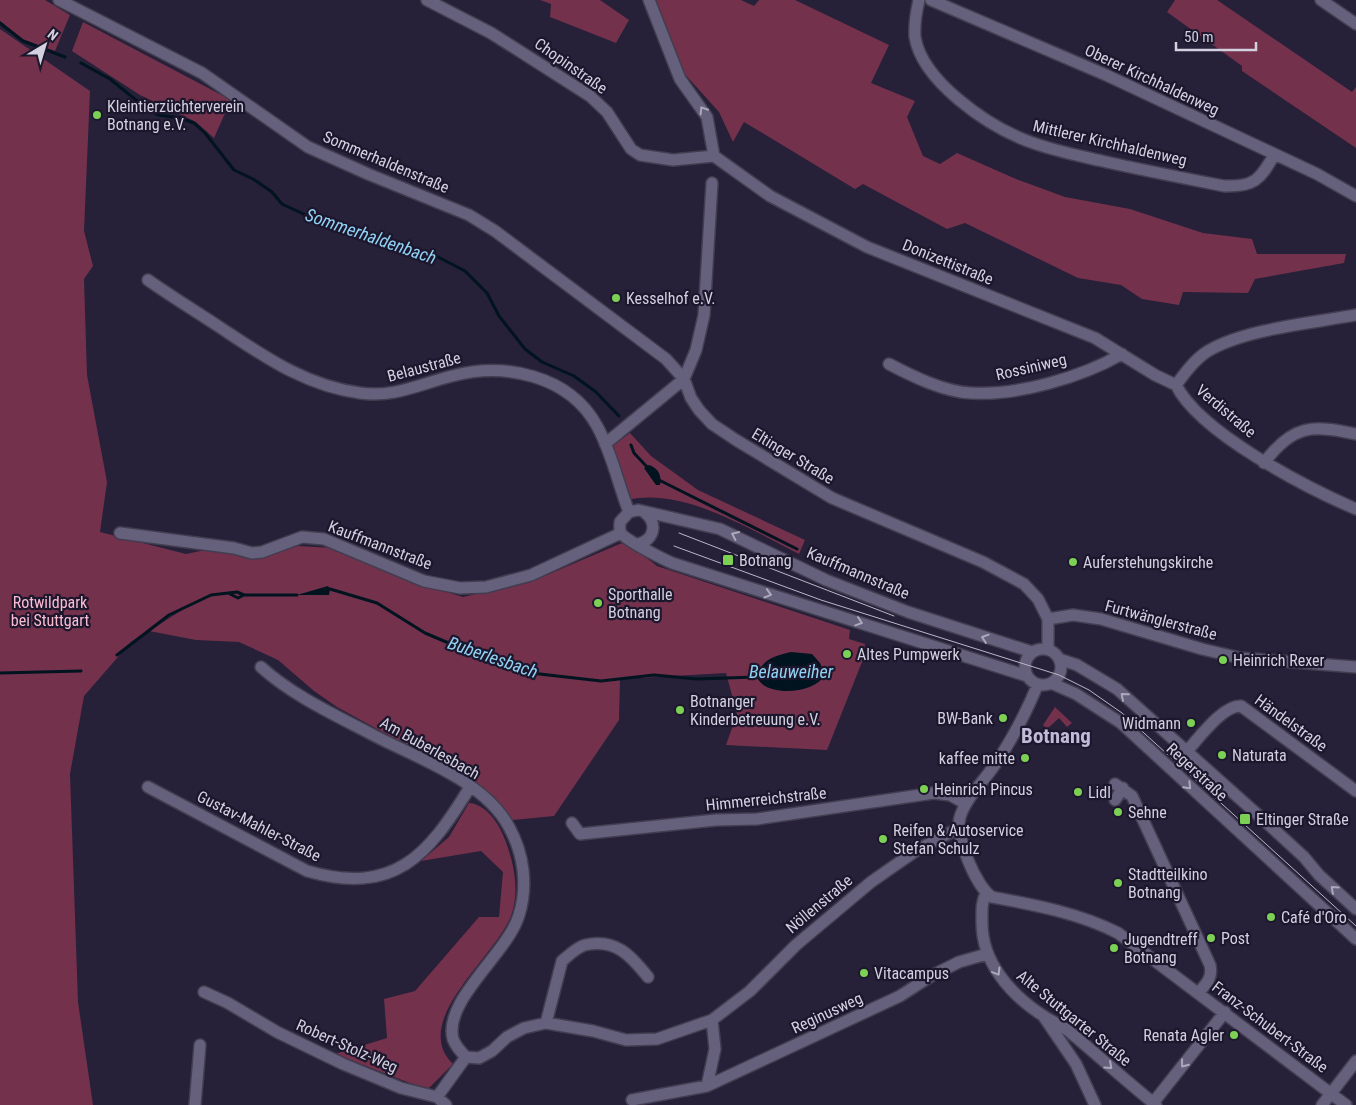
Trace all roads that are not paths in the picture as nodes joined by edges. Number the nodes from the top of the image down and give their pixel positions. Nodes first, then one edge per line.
1 (59, 0) edge
2 (427, 0) edge
3 (649, 0) edge
4 (919, 0) edge
5 (931, 0) edge
6 (1321, 0) edge
7 (1356, 24) edge
8 (1274, 155) junction
9 (714, 156) junction
10 (712, 183) dead end
11 (1356, 196) edge
12 (148, 280) dead end
13 (1356, 315) edge
14 (1122, 354) junction
15 (888, 364) dead end
16 (684, 380) junction
17 (1176, 385) junction
18 (1356, 434) edge
19 (605, 444) junction
20 (1264, 462) junction
21 (1356, 509) edge
22 (629, 512) junction
23 (644, 512) junction
24 (120, 533) dead end
25 (621, 533) junction
26 (638, 544) junction
27 (1048, 619) junction
28 (1048, 649) junction
29 (1032, 652) junction
30 (1059, 659) junction
31 (261, 667) dead end
32 (1356, 667) edge
33 (1027, 676) junction
34 (1051, 683) junction
35 (1038, 684) junction
36 (1187, 751) junction
37 (148, 787) dead end
38 (470, 787) junction
39 (1356, 791) edge
40 (1115, 800) dead end
41 (966, 804) junction
42 (572, 823) dead end
43 (959, 828) junction
44 (986, 893) junction
45 (1356, 909) edge
46 (1356, 939) edge
47 (987, 954) junction
48 (648, 977) dead end
49 (204, 992) dead end
50 (1198, 993) junction
51 (1225, 1012) junction
52 (1043, 1016) junction
53 (712, 1020) junction
54 (546, 1024) junction
55 (200, 1045) dead end
56 (466, 1057) junction
57 (1356, 1061) edge
58 (707, 1086) junction
59 (1331, 1093) junction
60 (632, 1100) dead end
61 (441, 1101) edge
62 (1154, 1104) edge
63 (195, 1105) edge
64 (1095, 1105) edge
65 (1322, 1105) edge
66 (1346, 1105) edge

1 - 16 street, Sommerhaldenstraße
2 - 9 street, Chopinstraße
9 -> 3 street
4 - 8 street, Mittlerer Kirchhaldenweg
5 - 8 street, Oberer Kirchhaldenweg
6 - 7 street
8 - 11 street, Oberer Kirchhaldenweg
9 - 14 street, Donizettistraße
10 - 16 street
12 - 19 street, Belaustraße
13 - 17 street, Verdistraße
14 - 15 street, Rossiniweg
14 - 17 street, Donizettistraße
16 - 19 street
16 - 27 street, Eltinger Straße
17 - 20 street, Verdistraße
18 - 20 street
19 - 22 street, Belaustraße
20 - 21 street, Verdistraße
22 - 23 street, Kauffmannstraße
22 - 25 street
23 - 26 street
29 -> 23 street, Kauffmannstraße
24 - 25 street, Kauffmannstraße
25 - 26 street
26 -> 33 street
27 - 28 street, Eltinger Straße
27 - 32 street, Furtwänglerstraße
28 - 29 street
28 - 30 street
29 - 33 street
30 - 34 street
36 -> 30 street, Regerstraße
31 - 38 street, Am Buberlesbach
33 - 35 street
34 - 35 street
34 -> 46 street, Regerstraße
35 - 41 street
36 - 39 street, Händelstraße
45 -> 36 street, Regerstraße
37 - 38 street, Gustav-Mahler-Straße
38 - 56 street, Am Buberlesbach
40 - 50 street
41 - 42 street, Himmerreichstraße
41 - 43 street
43 - 44 street
43 - 53 street, Nöllenstraße
44 - 47 street, Alte Stuttgarter Straße
44 - 50 street, Franz-Schubert-Straße
47 -> 52 street, Alte Stuttgarter Straße
47 - 58 street, Reginusweg
48 - 54 street
49 - 61 street, Robert-Stolz-Weg
50 - 51 street, Franz-Schubert-Straße
51 - 59 street, Franz-Schubert-Straße
51 -> 62 street
52 -> 62 street, Alte Stuttgarter Straße
52 - 64 street
53 - 54 street, Nöllenstraße
53 - 58 street
54 - 56 street, Nöllenstraße
55 - 63 street
56 - 61 street, Robert-Stolz-Weg
57 - 59 street
58 - 60 street
59 - 65 street
59 - 66 street, Franz-Schubert-Straße

